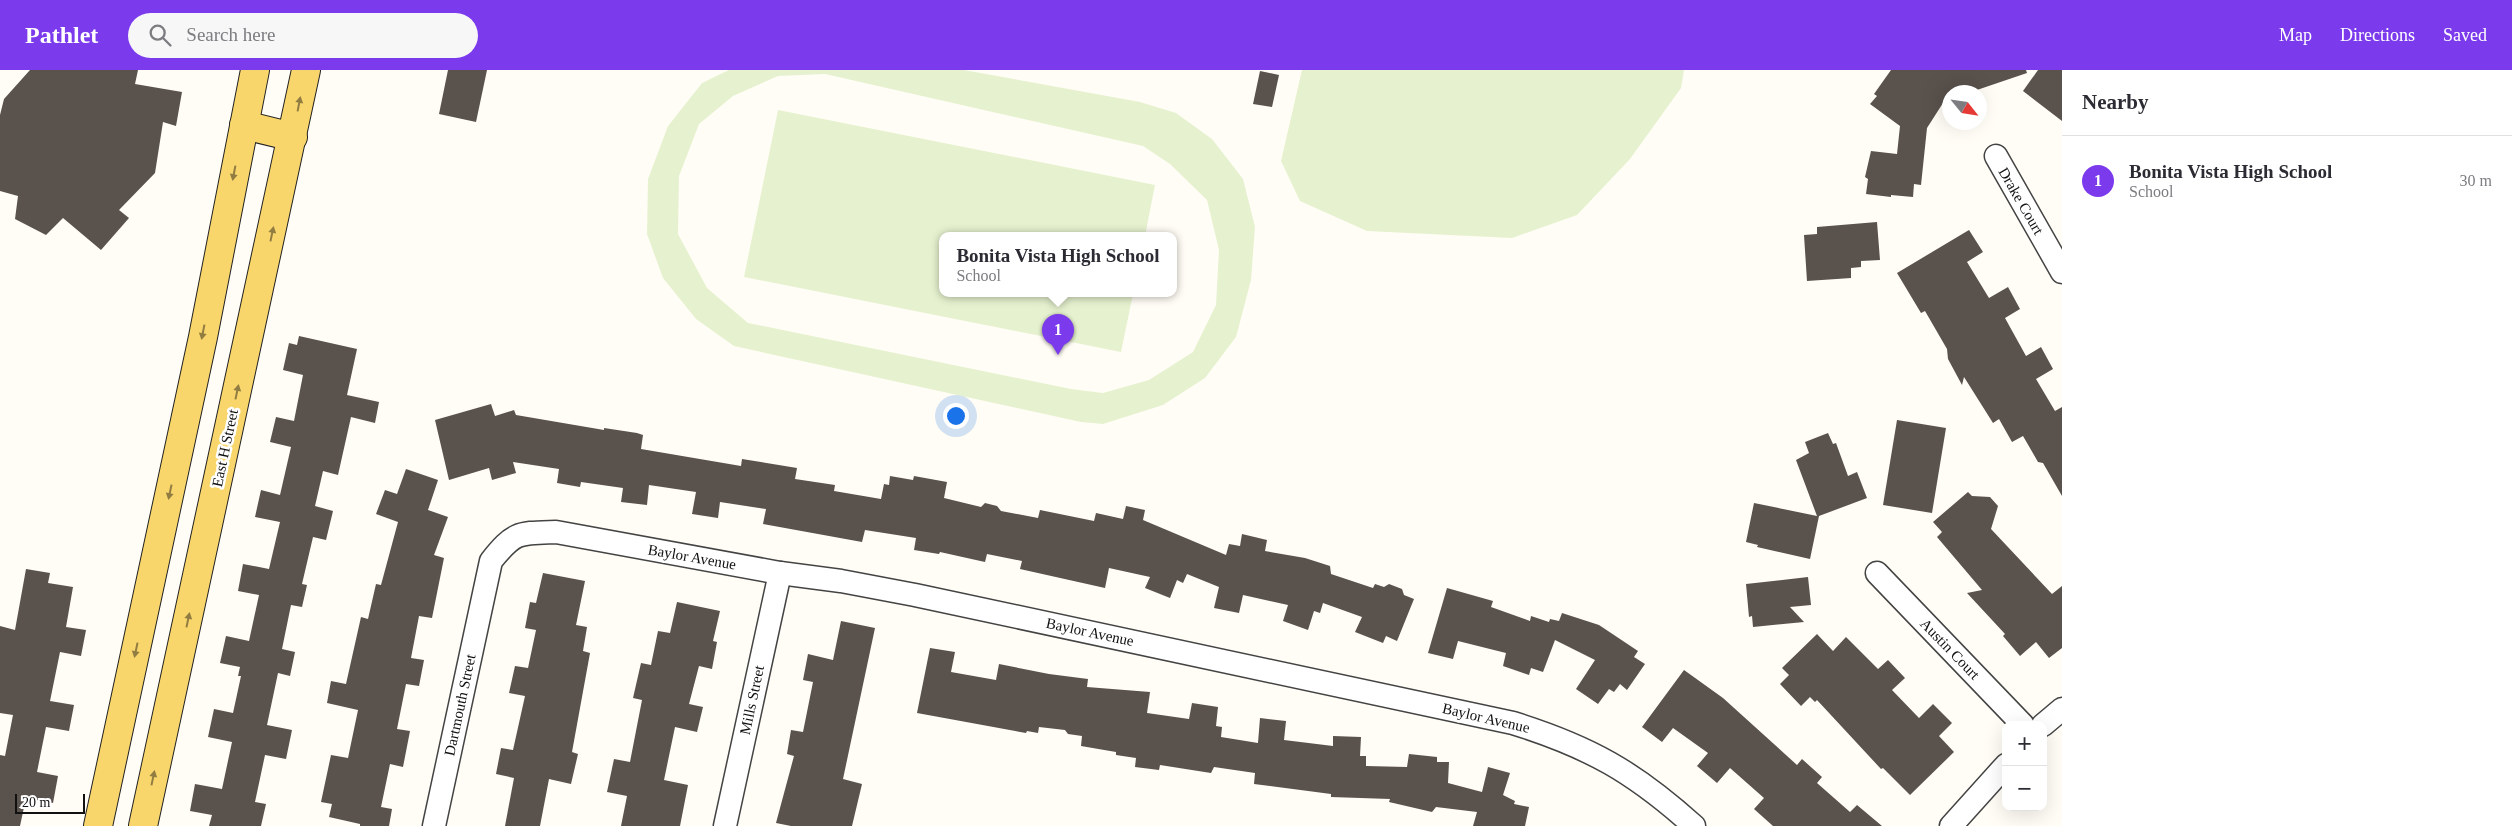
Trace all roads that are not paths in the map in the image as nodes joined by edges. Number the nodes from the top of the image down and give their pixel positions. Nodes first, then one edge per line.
1 (255, 70) edge
2 (306, 70) edge
3 (244, 125) junction
4 (293, 137) junction
5 (1996, 156) dead end
6 (2062, 272) edge
7 (780, 573) junction
8 (1877, 573) dead end
9 (485, 584) joint
10 (2062, 708) edge
11 (2019, 721) edge
12 (2047, 721) edge
13 (2005, 766) edge
14 (98, 826) edge
15 (143, 826) edge
16 (434, 826) edge
17 (725, 826) edge
18 (1694, 826) edge
19 (1951, 826) edge

1 - 3 main road
4 -> 2 main road, East H Street
3 - 4 main road
3 -> 14 main road
15 -> 4 main road, East H Street
5 - 6 street, Drake Court
7 - 9 street, Baylor Avenue
7 - 17 street, Mills Street
7 - 18 street, Baylor Avenue
8 - 11 street, Austin Court
9 - 16 street, Dartmouth Street
10 - 12 street
13 - 19 street

